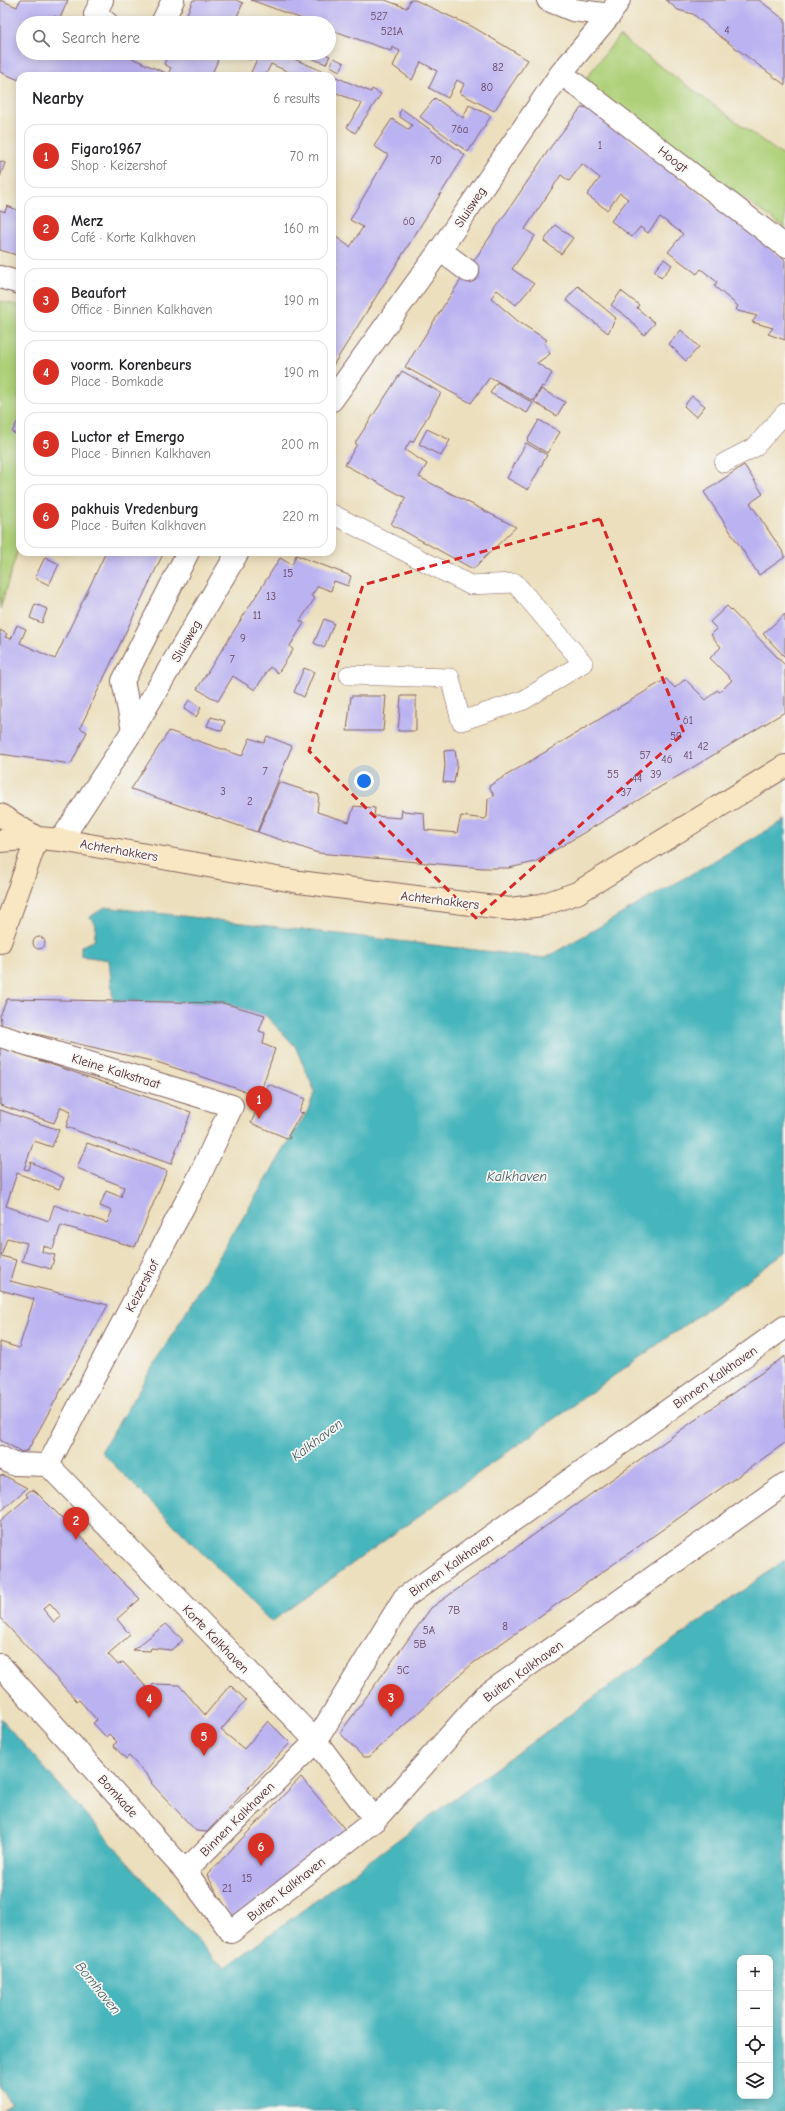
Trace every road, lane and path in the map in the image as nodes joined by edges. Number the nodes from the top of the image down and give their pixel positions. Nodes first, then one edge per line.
1 (102, 0) edge
2 (173, 0) edge
3 (548, 0) edge
4 (614, 7) edge
5 (98, 16) edge
6 (165, 16) edge
7 (561, 73) junction
8 (785, 246) edge
9 (440, 250) junction
10 (468, 271) dead end
11 (0, 277) edge
12 (16, 282) edge
13 (336, 394) edge
14 (785, 413) edge
15 (724, 463) dead end
16 (336, 516) edge
17 (186, 556) edge
18 (236, 556) edge
19 (349, 675) dead end
20 (133, 730) junction
21 (785, 766) edge
22 (0, 815) edge
23 (37, 838) junction
24 (61, 840) junction
25 (0, 841) edge
26 (0, 942) edge
27 (0, 1036) edge
28 (232, 1106) joint
29 (785, 1327) edge
30 (0, 1457) edge
31 (48, 1466) junction
32 (785, 1484) edge
33 (0, 1665) edge
34 (316, 1741) junction
35 (375, 1820) junction
36 (185, 1871) junction
37 (231, 1932) joint

1 - 5 street
2 - 6 street
3 - 4 street
4 - 7 street, Sluisweg
7 - 8 street, Hoogt
7 - 9 street, Sluisweg
9 - 10 street
9 - 13 street, Sluisweg
11 - 12 street
14 - 15 lane
16 - 19 lane
17 - 20 street
18 - 20 street, Sluisweg
20 - 24 street, Sluisweg
21 - 24 street, Achterhakkers
22 - 23 street
23 - 24 street, Achterhakkers
23 - 25 street, Achterhakkers
23 - 26 street
27 - 28 street, Kleine Kalkstraat
28 - 31 street, Keizershof
29 - 34 street, Binnen Kalkhaven
30 - 31 street
31 - 34 street, Korte Kalkhaven
32 - 35 street, Buiten Kalkhaven
33 - 36 street, Bomkade
34 - 35 street, Korte Kalkhaven
34 - 36 street, Binnen Kalkhaven
35 - 37 street, Buiten Kalkhaven
36 - 37 street, Bomkade

